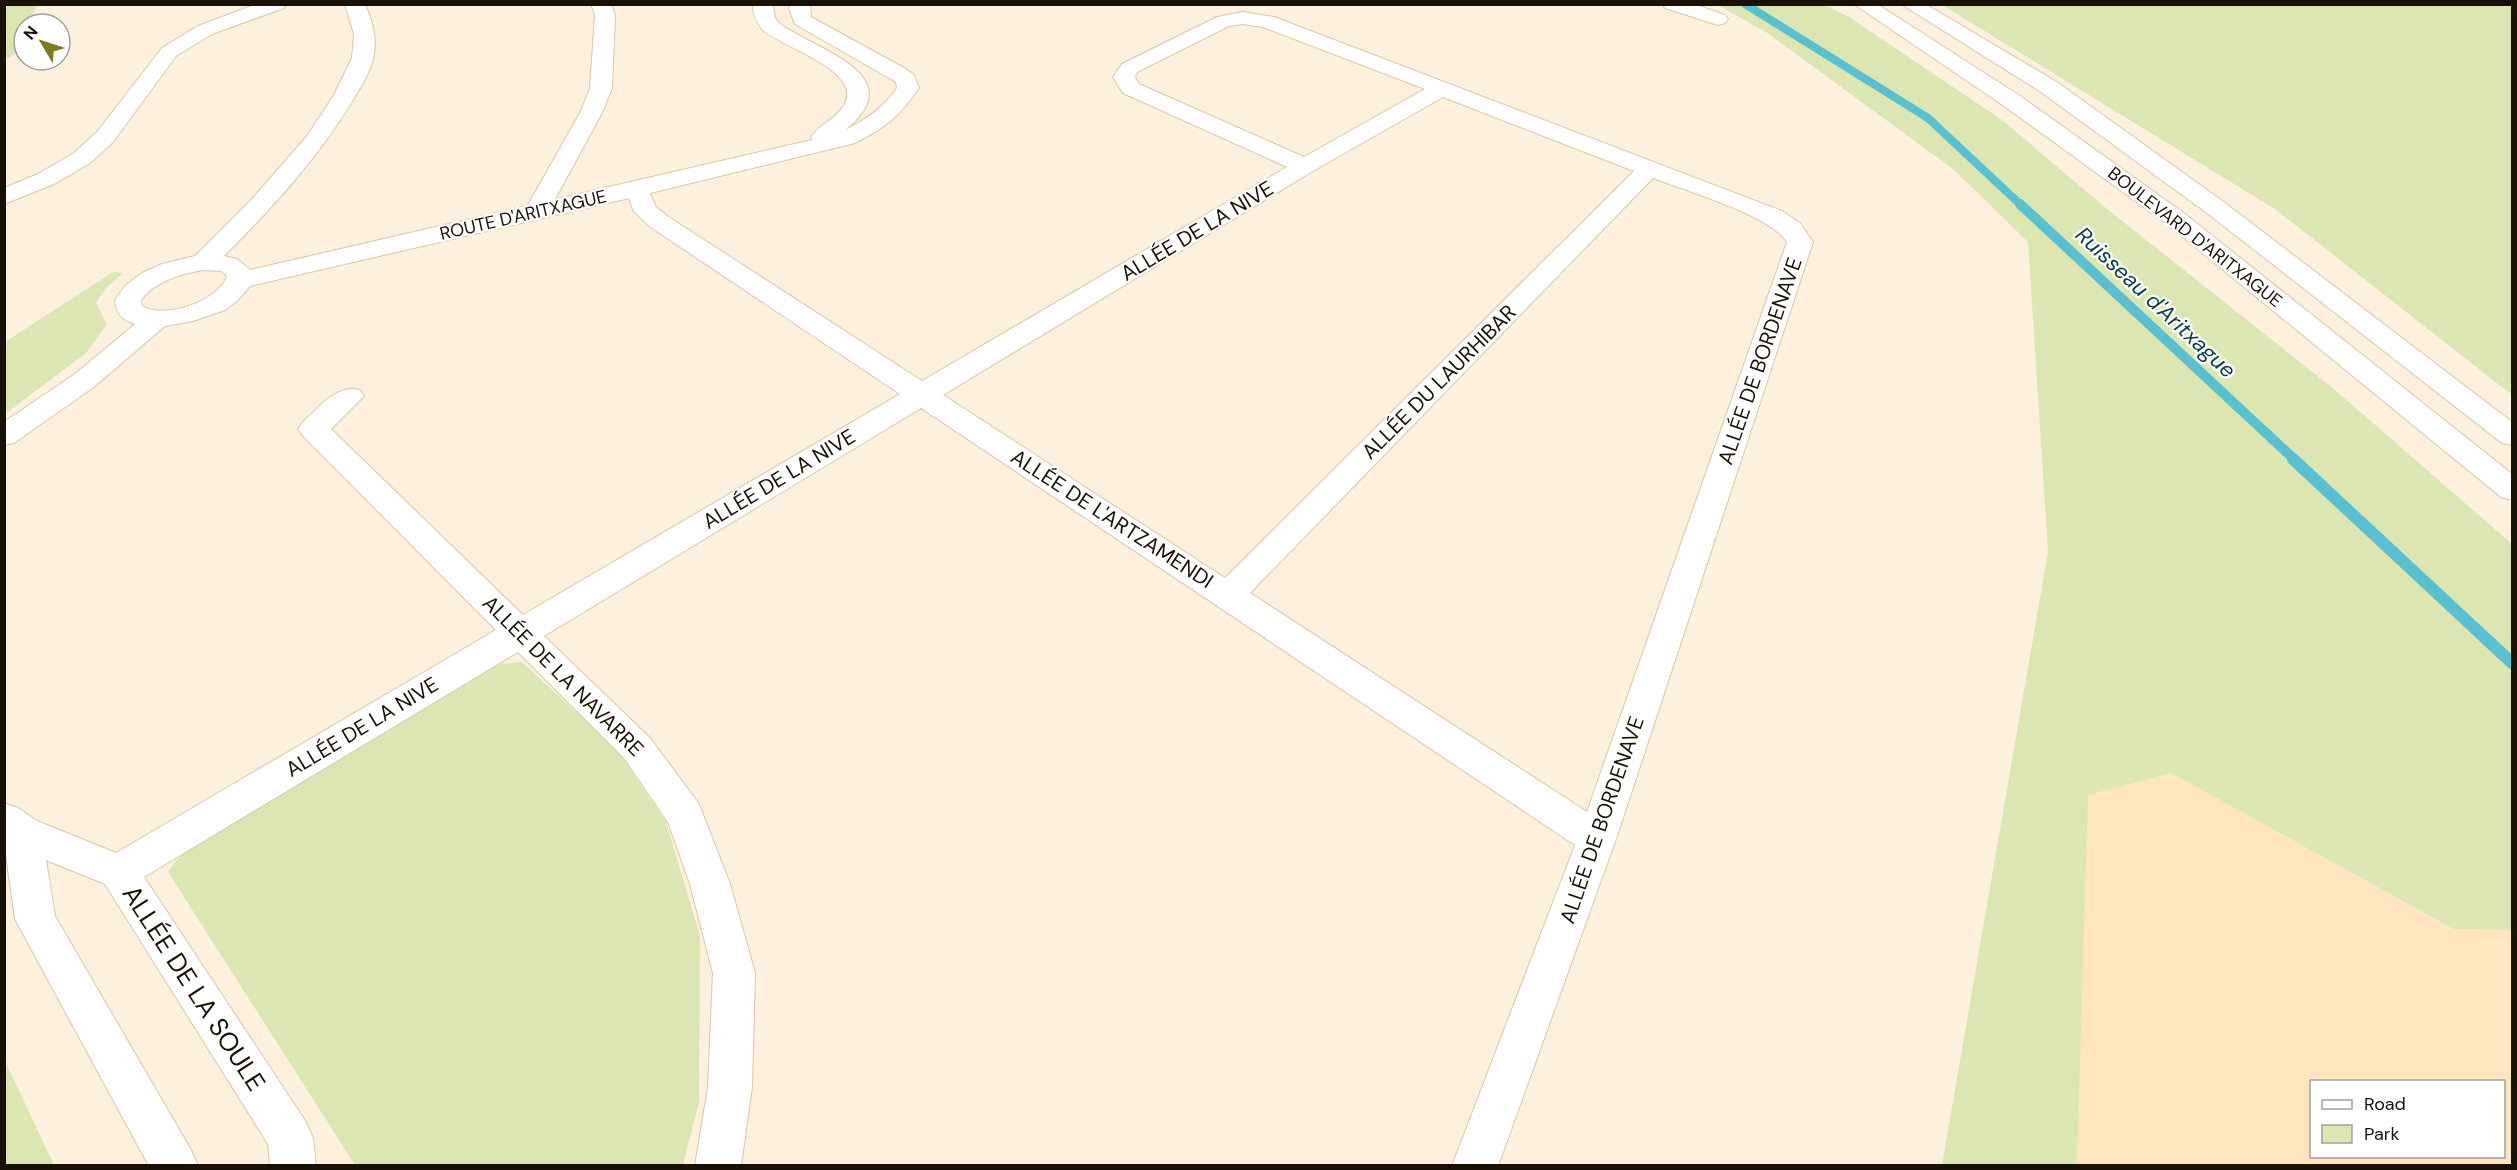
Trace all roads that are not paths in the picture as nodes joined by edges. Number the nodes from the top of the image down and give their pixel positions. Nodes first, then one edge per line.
1 (277, 4) edge
2 (355, 4) edge
3 (601, 4) edge
4 (763, 4) edge
5 (800, 4) edge
6 (1672, 4) edge
7 (1863, 4) edge
8 (1910, 4) edge
9 (1718, 19) dead end
10 (1441, 89) junction
11 (806, 148) junction
12 (1305, 166) junction
13 (1650, 168) junction
14 (638, 189) junction
15 (4, 197) edge
16 (536, 212) junction
17 (203, 262) junction
18 (240, 280) junction
19 (157, 319) junction
20 (922, 394) junction
21 (350, 396) dead end
22 (4, 436) edge
23 (2512, 436) edge
24 (2512, 490) edge
25 (1228, 595) junction
26 (521, 632) junction
27 (14, 826) edge
28 (1597, 839) junction
29 (119, 872) junction
30 (175, 1166) edge
31 (293, 1166) edge
32 (717, 1166) edge
33 (1475, 1166) edge

1 - 15 street
2 - 17 street
3 - 16 street
4 - 11 street, ROUTE D'ARITXAGUE
5 - 11 street, ROUTE D'ARITXAGUE
6 - 9 street
7 - 24 street, BOULEVARD D'ARITXAGUE
8 - 23 street, BOULEVARD D'ARITXAGUE
10 - 12 street, ALLÉE DE LA NIVE
10 - 12 street, ALLÉE DE BORDENAVE
10 - 13 street, ALLÉE DE BORDENAVE
11 - 14 street, ROUTE D'ARITXAGUE
12 - 20 street, ALLÉE DE LA NIVE
13 - 25 street, ALLÉE DU LAURHIBAR
13 - 28 street, ALLÉE DE BORDENAVE
14 - 16 street, ROUTE D'ARITXAGUE
14 - 20 street, ALLÉE DE L'ARTZAMENDI
16 - 18 street, ROUTE D'ARITXAGUE
17 - 18 street
17 - 19 street
18 - 19 street
19 - 22 street
20 - 25 street, ALLÉE DE L'ARTZAMENDI
20 - 26 street, ALLÉE DE LA NIVE
21 - 26 street, ALLÉE DE LA NAVARRE
25 - 28 street, ALLÉE DE L'ARTZAMENDI
26 - 29 street, ALLÉE DE LA NIVE
26 - 32 street, ALLÉE DE LA NAVARRE
27 - 29 street, ALLÉE DE LA SOULE
27 - 30 street, ALLÉE DE LA SOULE
28 - 33 street, ALLÉE DE BORDENAVE
29 - 31 street, ALLÉE DE LA SOULE

